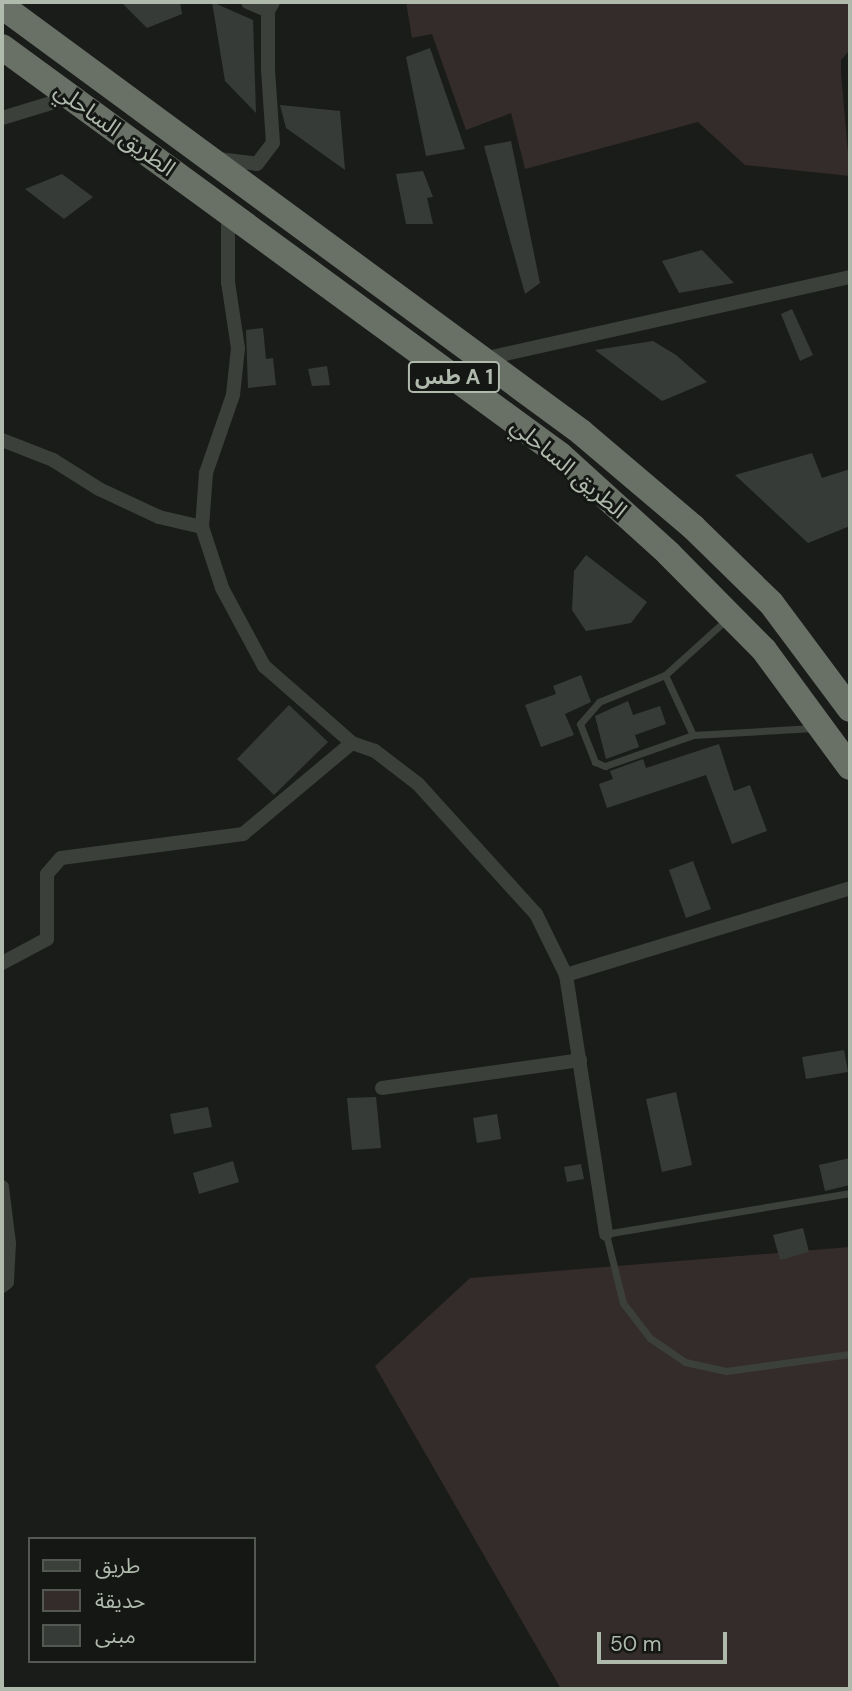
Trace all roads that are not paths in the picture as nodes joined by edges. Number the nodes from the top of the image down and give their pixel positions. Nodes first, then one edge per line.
1 (248, 2) edge
2 (2, 6) edge
3 (270, 7) edge
4 (2, 47) edge
5 (71, 97) junction
6 (2, 118) edge
7 (215, 159) junction
8 (228, 210) junction
9 (850, 276) edge
10 (483, 359) junction
11 (2, 440) edge
12 (202, 527) junction
13 (730, 616) junction
14 (665, 675) junction
15 (850, 709) edge
16 (822, 727) junction
17 (693, 736) junction
18 (352, 743) junction
19 (850, 767) edge
20 (850, 888) edge
21 (2, 963) edge
22 (566, 975) junction
23 (580, 1059) junction
24 (382, 1088) dead end
25 (2, 1187) edge
26 (850, 1193) edge
27 (606, 1234) junction
28 (2, 1286) edge
29 (850, 1354) edge

1 - 3 street
2 - 7 highway, الطريق الساحلي / طس A 1
3 - 7 street
4 - 5 highway, الطريق الساحلي / طس A 1
5 - 6 street
5 - 8 highway, الطريق الساحلي / طس A 1
7 - 10 highway, الطريق الساحلي / طس A 1
8 - 12 street
8 - 13 highway, الطريق الساحلي / طس A 1
9 - 10 street
10 - 15 highway, الطريق الساحلي / طس A 1
11 - 12 street
12 - 18 street
13 - 14 lane
13 - 16 highway, الطريق الساحلي / طس A 1
14 - 17 lane
14 - 17 lane
16 - 17 lane
16 - 19 highway, الطريق الساحلي / طس A 1
18 - 21 street
18 - 22 street
20 - 22 street
22 - 23 street
23 - 24 street
23 - 27 street
25 - 28 street
26 - 27 lane
27 - 29 lane

